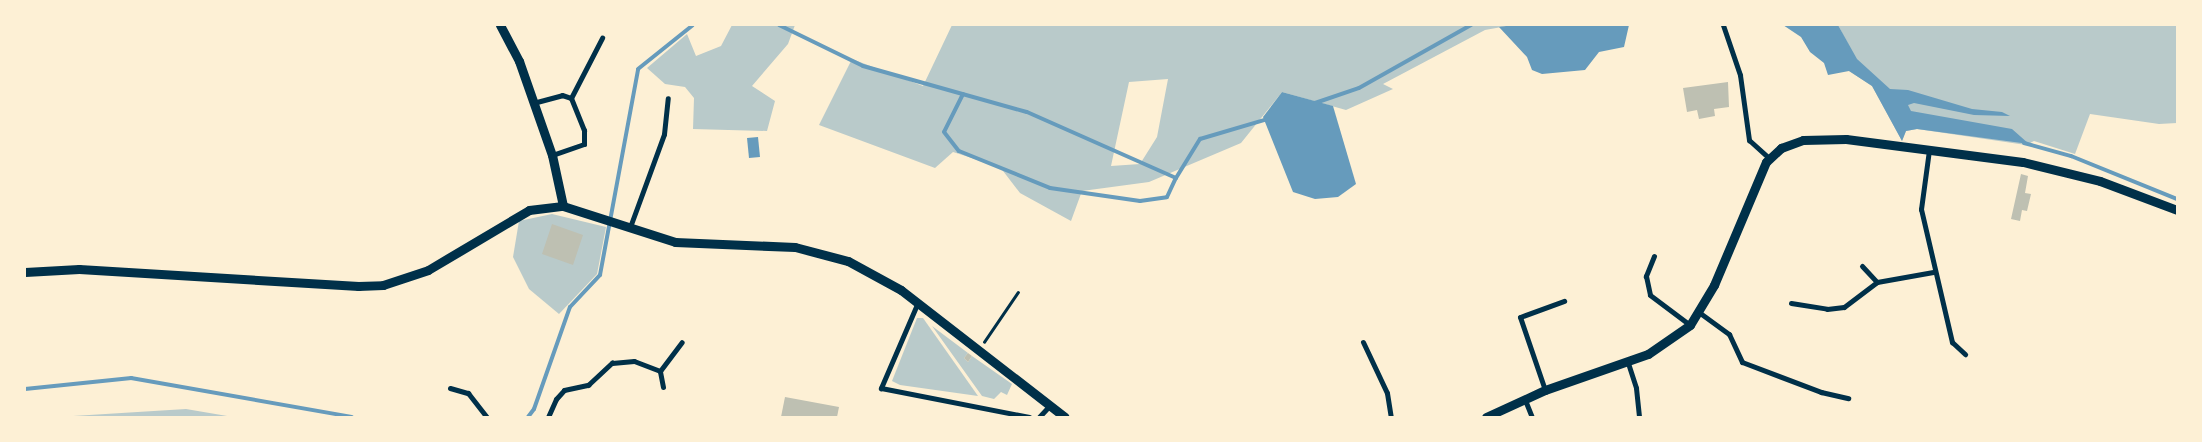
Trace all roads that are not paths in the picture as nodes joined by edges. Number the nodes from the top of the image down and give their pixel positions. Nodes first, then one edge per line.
1 (500, 25) edge
2 (1723, 25) edge
3 (602, 38) dead end
4 (571, 98) junction
5 (668, 98) dead end
6 (533, 104) junction
7 (1929, 150) junction
8 (552, 155) junction
9 (1769, 158) junction
10 (563, 206) junction
11 (2177, 210) edge
12 (630, 227) junction
13 (1654, 256) dead end
14 (1862, 266) dead end
15 (25, 272) edge
16 (1933, 272) junction
17 (1877, 282) junction
18 (1564, 301) dead end
19 (918, 302) junction
20 (1792, 303) dead end
21 (1700, 313) junction
22 (1690, 325) junction
23 (682, 342) dead end
24 (1363, 342) dead end
25 (1965, 354) dead end
26 (1628, 363) junction
27 (660, 371) junction
28 (663, 387) dead end
29 (450, 388) dead end
30 (1545, 390) junction
31 (1848, 398) dead end
32 (1525, 400) junction
33 (1050, 405) junction
34 (487, 417) edge
35 (548, 417) edge
36 (1028, 417) edge
37 (1040, 417) edge
38 (1065, 417) edge
39 (1391, 417) edge
40 (1486, 417) edge
41 (1532, 417) edge
42 (1639, 417) edge

1 - 6 main road
2 - 9 street
3 - 4 street
4 - 6 street
4 - 8 street
5 - 12 street
6 - 8 main road
7 - 9 main road
7 - 11 main road
7 - 16 street
8 - 10 main road
9 - 21 main road
10 - 12 main road
10 - 15 main road
12 - 19 main road
13 - 22 street
14 - 17 street
16 - 17 street
16 - 25 street
17 - 20 street
18 - 30 street
19 - 33 main road
19 - 36 street
21 - 22 main road
21 - 31 street
22 - 26 main road
23 - 27 street
24 - 39 street
26 - 30 main road
26 - 42 street
27 - 28 street
27 - 35 street
29 - 34 street
30 - 32 main road
32 - 40 main road
32 - 41 street
33 - 37 street
33 - 38 main road

